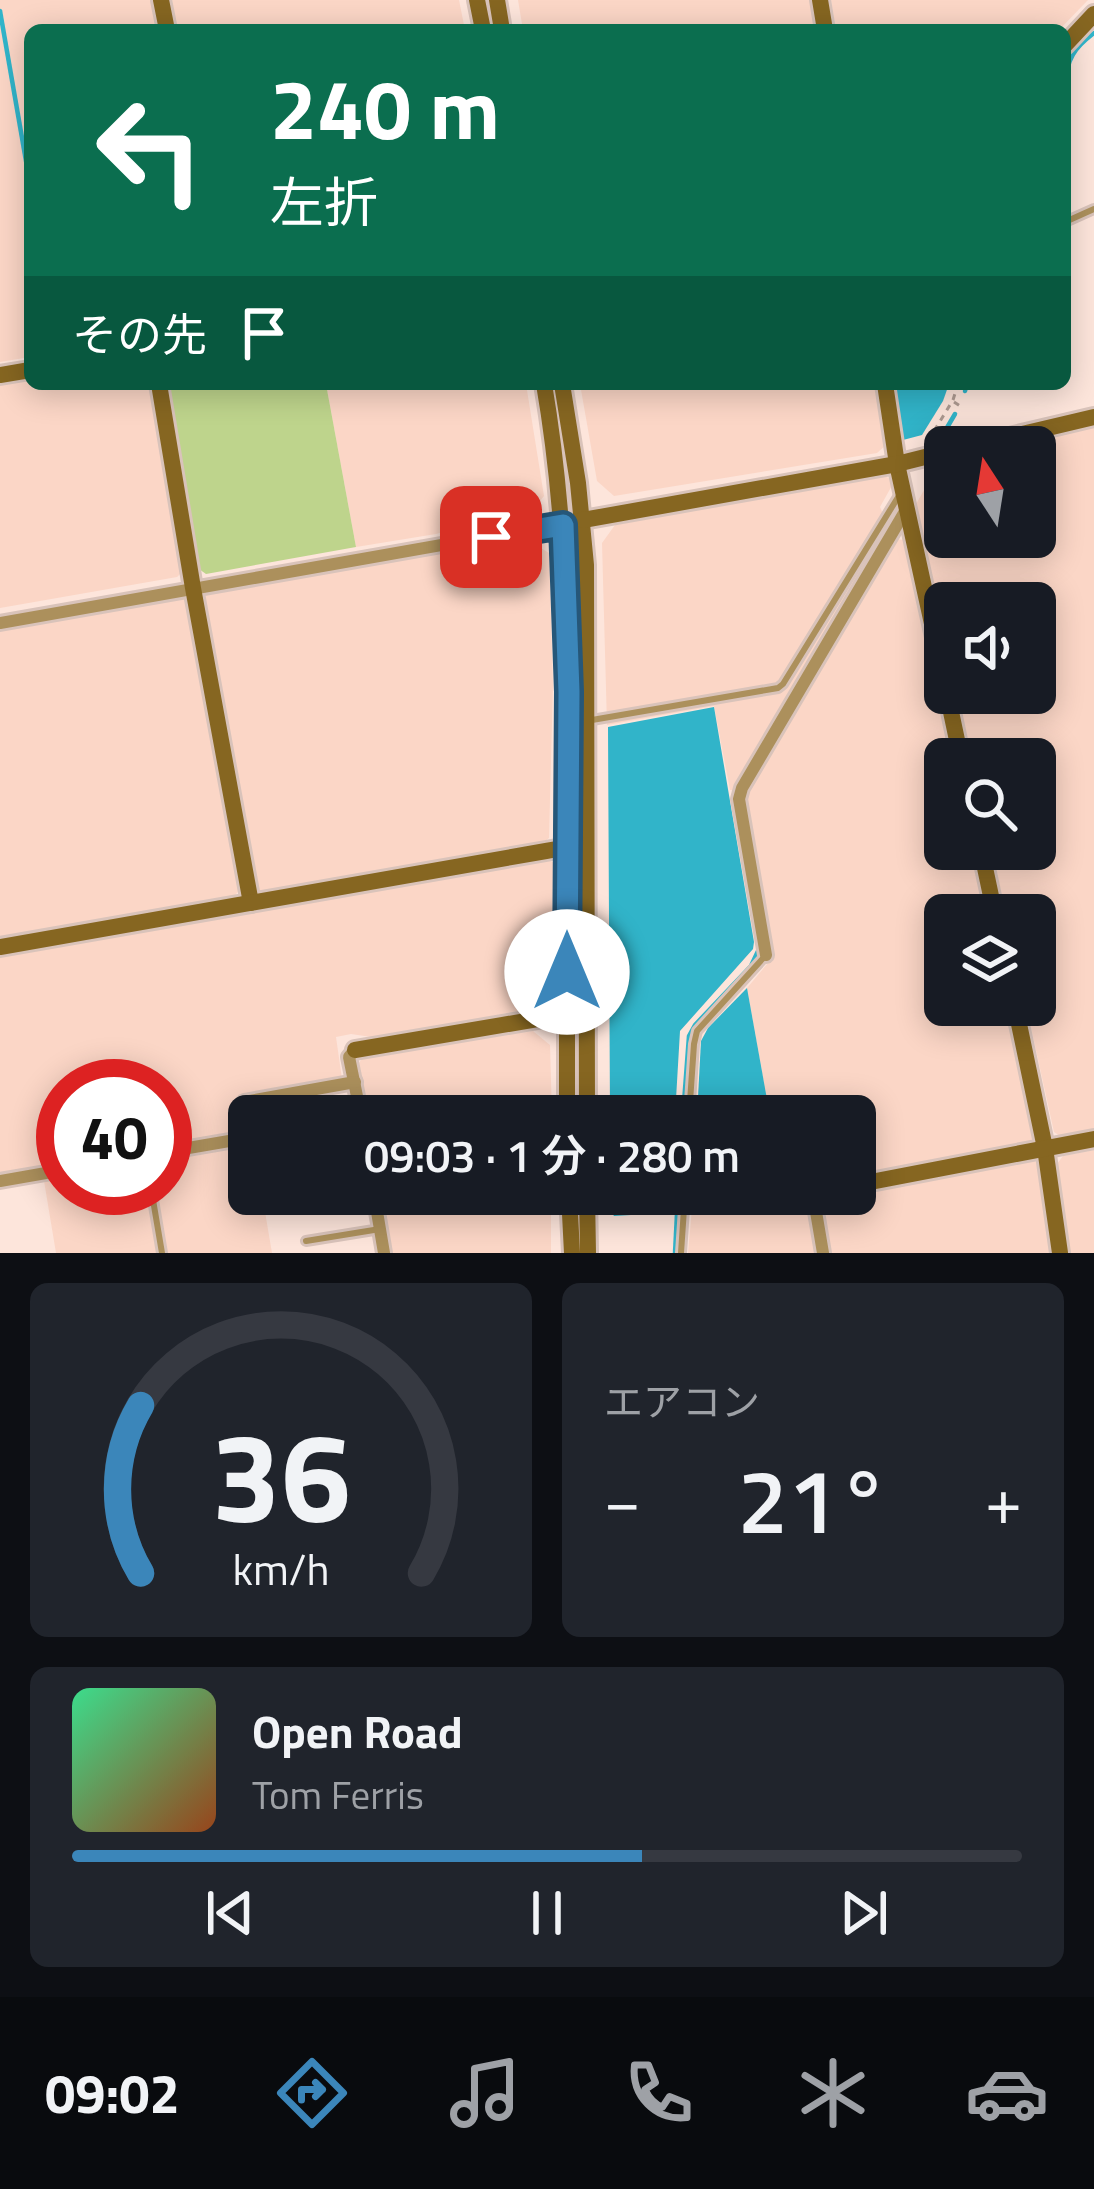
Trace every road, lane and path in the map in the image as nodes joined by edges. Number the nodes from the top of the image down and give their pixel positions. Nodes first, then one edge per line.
1 (1094, 14) edge
2 (1071, 39) edge
3 (160, 390) edge
4 (545, 390) edge
5 (563, 390) edge
6 (886, 390) edge
7 (956, 390) edge
8 (953, 400) junction
9 (963, 408) dead end
10 (1094, 417) edge
11 (1056, 426) edge
12 (924, 457) edge
13 (904, 462) junction
14 (905, 498) junction
15 (583, 520) junction
16 (563, 525) junction
17 (924, 585) edge
18 (193, 589) junction
19 (0, 623) edge
20 (588, 720) junction
21 (588, 822) junction
22 (568, 847) junction
23 (588, 876) junction
24 (251, 903) junction
25 (0, 946) edge
26 (766, 956) joint
27 (577, 1013) junction
28 (1020, 1026) edge
29 (355, 1050) joint
30 (355, 1082) junction
31 (357, 1095) edge
32 (569, 1095) edge
33 (584, 1095) edge
34 (690, 1095) edge
35 (1094, 1138) edge
36 (192, 1147) edge
37 (1046, 1148) junction
38 (36, 1175) edge
39 (0, 1181) edge
40 (876, 1181) edge
41 (156, 1215) edge
42 (378, 1215) edge
43 (569, 1215) edge
44 (587, 1215) edge
45 (684, 1215) edge
46 (817, 1215) edge
47 (380, 1228) junction
48 (306, 1241) dead end
49 (162, 1253) edge
50 (384, 1253) edge
51 (572, 1253) edge
52 (588, 1253) edge
53 (681, 1253) edge
54 (823, 1253) edge
55 (1060, 1253) edge

1 - 2 street
3 - 18 street
4 - 16 street
5 - 15 street
6 - 13 street
7 - 8 path
8 - 9 path
8 - 13 path
10 - 11 street
12 - 13 street
13 - 14 street
13 - 15 street
14 - 17 street
14 - 20 lane
14 - 26 street
15 - 16 street
15 - 20 street
16 - 18 street
16 - 22 street
18 - 19 street
18 - 24 street
20 - 21 street
21 - 22 street
21 - 23 street
22 - 23 street
22 - 24 street
22 - 27 street
23 - 27 street
24 - 25 street
26 - 34 lane
27 - 29 street
27 - 32 street
27 - 33 street
28 - 37 street
29 - 30 street
30 - 31 street
30 - 36 street
35 - 37 street
37 - 40 street
37 - 55 street
38 - 39 street
41 - 49 lane
42 - 47 street
43 - 51 street
44 - 52 street
45 - 53 lane
46 - 54 street
47 - 48 lane
47 - 50 street

